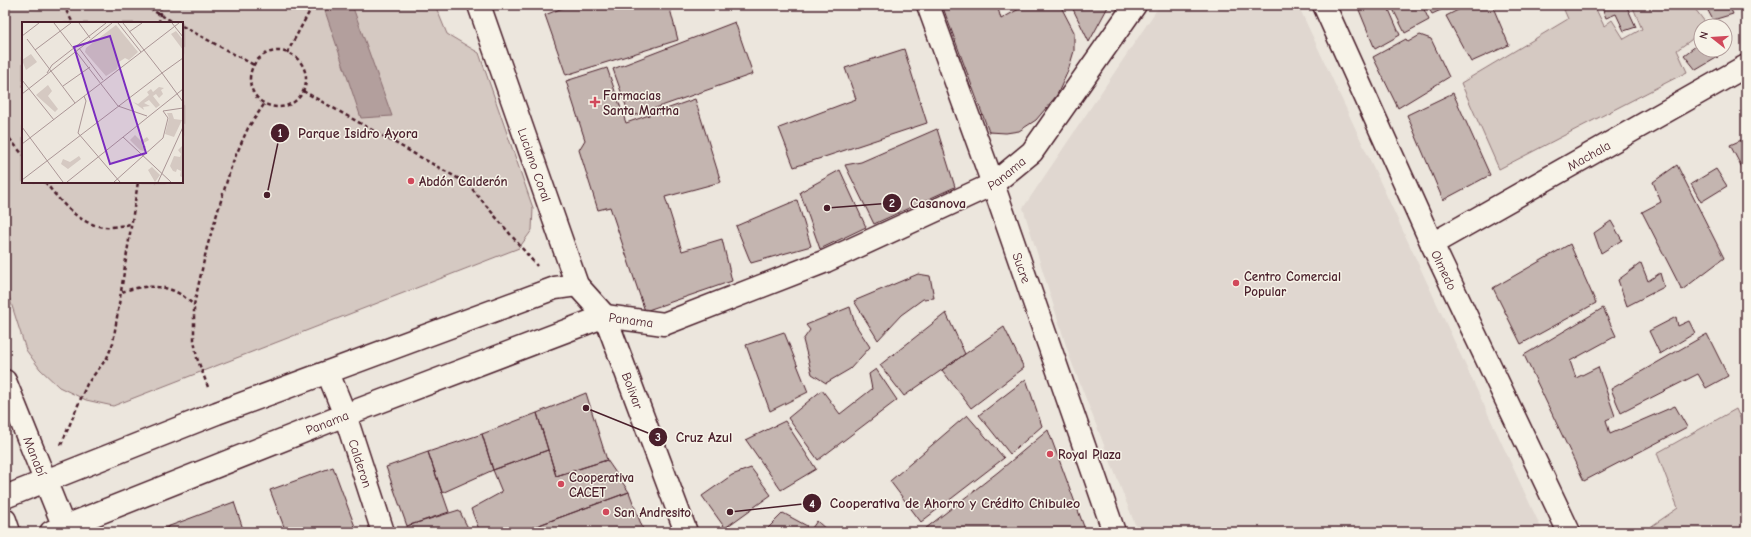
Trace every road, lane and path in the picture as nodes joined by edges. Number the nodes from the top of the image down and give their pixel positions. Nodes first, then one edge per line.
1 (63, 5) edge
2 (143, 5) edge
3 (161, 5) edge
4 (313, 5) edge
5 (479, 5) edge
6 (928, 5) edge
7 (1135, 5) edge
8 (1324, 5) edge
9 (160, 14) junction
10 (72, 22) edge
11 (158, 22) edge
12 (174, 22) edge
13 (183, 27) edge
14 (287, 52) junction
15 (254, 65) junction
16 (1746, 66) edge
17 (302, 91) junction
18 (265, 103) junction
19 (5, 133) edge
20 (22, 154) edge
21 (46, 183) edge
22 (138, 183) edge
23 (993, 184) junction
24 (132, 224) junction
25 (1432, 244) junction
26 (577, 285) junction
27 (555, 288) junction
28 (121, 292) junction
29 (194, 305) junction
30 (605, 316) junction
31 (328, 373) junction
32 (5, 381) edge
33 (217, 414) junction
34 (345, 415) junction
35 (46, 481) junction
36 (5, 497) edge
37 (5, 520) edge
38 (60, 530) edge
39 (9, 532) edge
40 (383, 532) edge
41 (686, 532) edge
42 (1114, 532) edge
43 (1568, 532) edge

1 - 10 path
2 - 9 path
3 - 9 path
4 - 14 path
5 - 26 street, Luciano Coral
6 - 23 street, Sucre
7 - 23 street, Panama
8 - 25 street, Olmedo
9 - 11 path
9 - 12 path
13 - 15 path
14 - 15 path
14 - 17 path
15 - 18 path
16 - 25 street, Machala
17 - 18 path
17 - 27 path
18 - 29 path
19 - 20 path
21 - 24 path
22 - 24 path
23 - 30 street, Panama
23 - 42 street, Sucre
24 - 28 path
25 - 43 street, Olmedo
26 - 27 street
26 - 30 street, Luciano Coral
27 - 31 street
28 - 29 path
28 - 35 path
29 - 33 path
30 - 34 street, Panama
30 - 41 street, Bolivar
31 - 33 street
31 - 34 street, Calderon
32 - 35 street, Manabí
33 - 35 street
34 - 38 street, Panama
34 - 40 street, Calderon
35 - 36 street
35 - 38 street, Manabí
37 - 39 street

